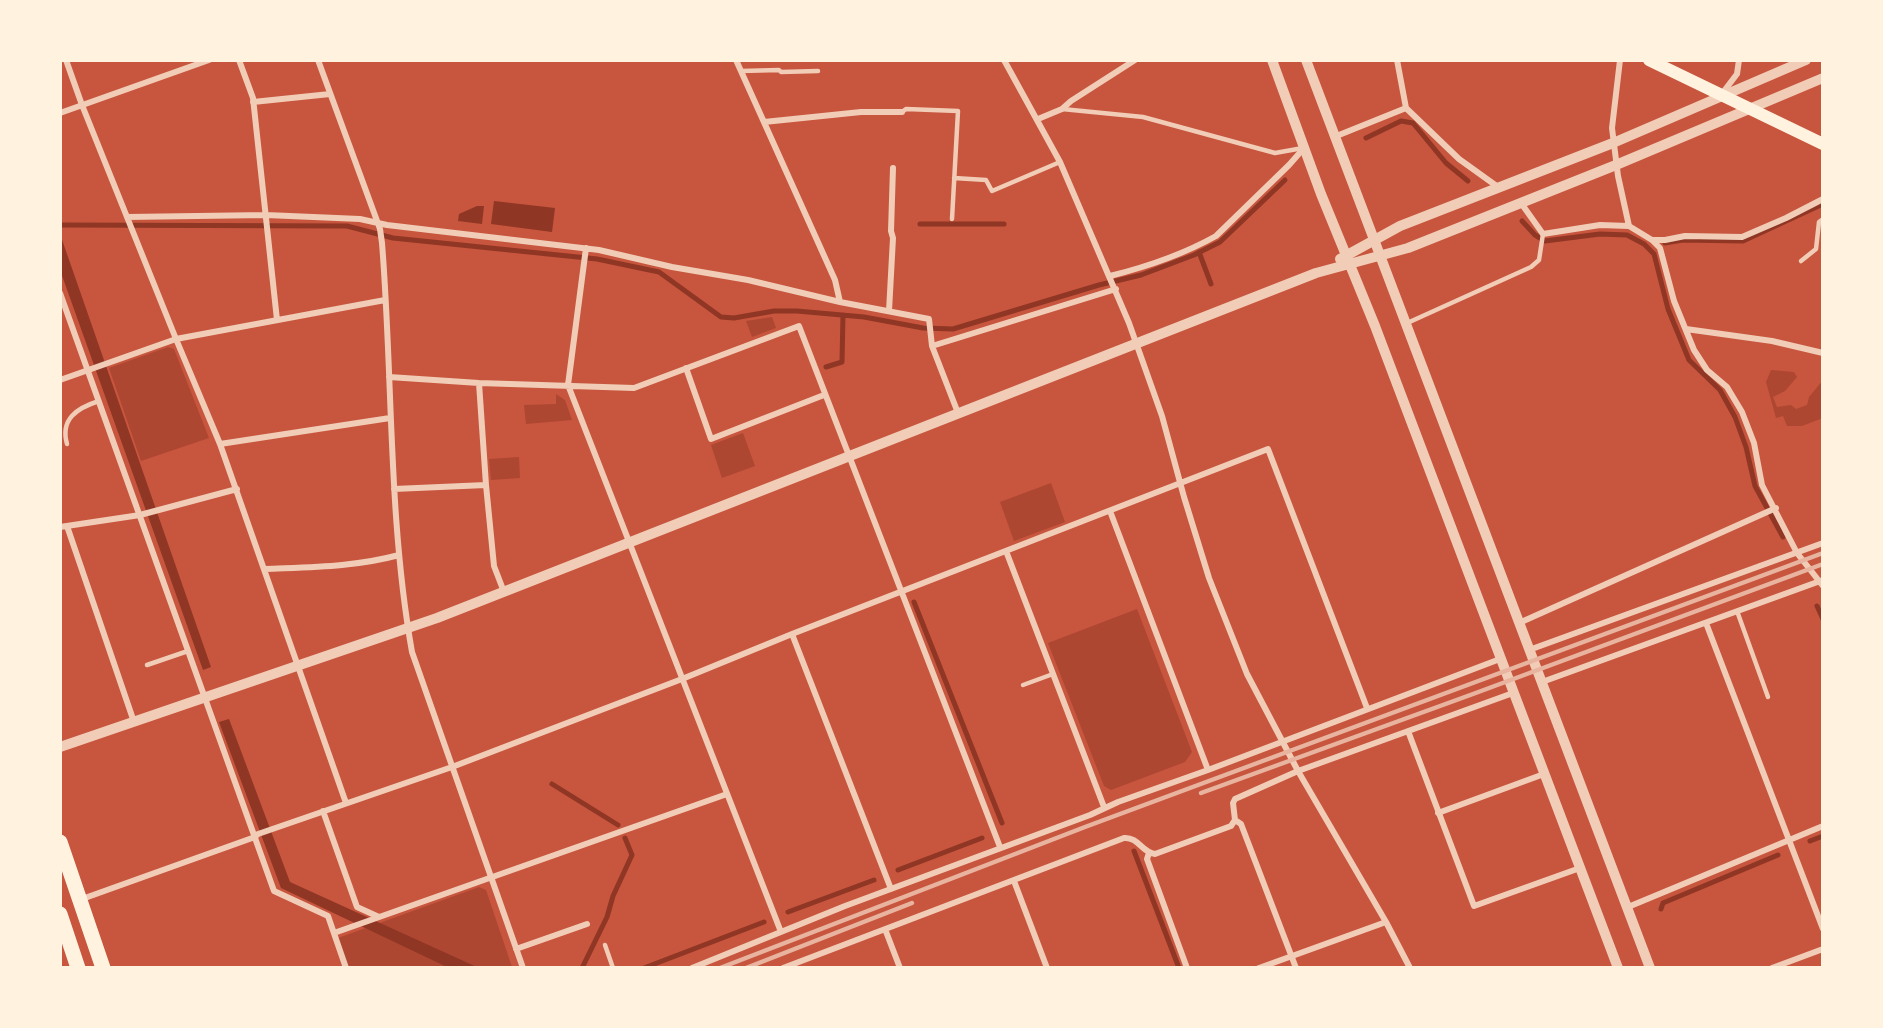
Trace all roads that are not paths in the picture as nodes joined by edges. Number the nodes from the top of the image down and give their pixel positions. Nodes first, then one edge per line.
1 (66, 60) edge
2 (184, 60) edge
3 (209, 60) edge
4 (238, 60) edge
5 (318, 60) edge
6 (736, 60) edge
7 (1004, 60) edge
8 (1135, 60) edge
9 (1272, 60) edge
10 (1306, 60) edge
11 (1397, 60) edge
12 (1620, 60) edge
13 (1649, 60) edge
14 (1739, 60) edge
15 (1806, 60) edge
16 (187, 68) junction
17 (741, 71) junction
18 (818, 71) dead end
19 (1823, 78) edge
20 (330, 94) junction
21 (1721, 96) junction
22 (254, 102) junction
23 (82, 105) junction
24 (1406, 108) junction
25 (1062, 109) junction
26 (1750, 110) junction
27 (902, 112) joint
28 (60, 113) edge
29 (1038, 119) junction
30 (764, 122) junction
31 (1334, 136) junction
32 (1613, 143) junction
33 (1823, 144) edge
34 (1304, 148) junction
35 (1060, 162) junction
36 (1616, 165) junction
37 (893, 168) dead end
38 (954, 178) junction
39 (1498, 188) junction
40 (1823, 199) edge
41 (1521, 203) junction
42 (267, 218) junction
43 (128, 219) junction
44 (952, 219) dead end
45 (1823, 219) edge
46 (379, 226) junction
47 (1629, 226) junction
48 (1543, 235) junction
49 (1374, 240) junction
50 (1652, 240) junction
51 (586, 251) junction
52 (1380, 256) junction
53 (1348, 260) junction
54 (1801, 261) dead end
55 (1111, 277) junction
56 (1115, 287) junction
57 (60, 293) edge
58 (385, 300) junction
59 (840, 302) junction
60 (889, 311) junction
61 (277, 320) junction
62 (1405, 324) junction
63 (1686, 329) junction
64 (176, 339) junction
65 (1137, 343) junction
66 (932, 346) junction
67 (1823, 353) edge
68 (686, 368) junction
69 (90, 369) junction
70 (389, 377) junction
71 (60, 380) edge
72 (479, 383) junction
73 (568, 384) junction
74 (824, 395) junction
75 (99, 401) junction
76 (958, 413) junction
77 (390, 418) junction
78 (67, 444) dead end
79 (220, 444) junction
80 (849, 456) junction
81 (1180, 483) junction
82 (486, 485) junction
83 (237, 489) junction
84 (393, 489) junction
85 (1773, 509) junction
86 (1110, 511) junction
87 (142, 515) junction
88 (63, 527) edge
89 (630, 542) junction
90 (1823, 543) edge
91 (1006, 551) junction
92 (1797, 553) junction
93 (399, 555) junction
94 (265, 569) junction
95 (1822, 582) edge
96 (504, 592) junction
97 (902, 592) junction
98 (1737, 611) junction
99 (1519, 623) junction
100 (1706, 623) junction
101 (408, 628) junction
102 (792, 634) junction
103 (1530, 650) junction
104 (188, 651) junction
105 (1500, 659) junction
106 (147, 665) dead end
107 (298, 665) junction
108 (1053, 674) junction
109 (682, 679) junction
110 (1542, 682) junction
111 (1023, 685) dead end
112 (1513, 693) junction
113 (205, 697) junction
114 (1768, 697) dead end
115 (1367, 708) junction
116 (134, 722) junction
117 (1408, 731) junction
118 (1282, 740) junction
119 (60, 747) edge
120 (452, 767) junction
121 (1208, 770) junction
122 (1299, 771) junction
123 (1544, 774) junction
124 (727, 794) junction
125 (346, 803) junction
126 (1104, 807) junction
127 (323, 811) junction
128 (1438, 813) junction
129 (1235, 820) junction
130 (1823, 826) edge
131 (256, 835) junction
132 (1789, 840) junction
133 (60, 842) edge
134 (1000, 847) junction
135 (1149, 853) junction
136 (1580, 868) junction
137 (492, 879) junction
138 (1014, 881) junction
139 (891, 889) junction
140 (79, 900) junction
141 (1628, 907) junction
142 (60, 914) edge
143 (377, 918) junction
144 (1386, 922) junction
145 (588, 924) dead end
146 (885, 929) junction
147 (1823, 929) edge
148 (782, 932) junction
149 (334, 933) junction
150 (604, 945) dead end
151 (516, 949) junction
152 (1823, 949) edge
153 (1292, 956) junction
154 (794, 966) edge
155 (78, 968) edge
156 (103, 968) edge
157 (346, 968) edge
158 (523, 968) edge
159 (613, 968) edge
160 (692, 968) edge
161 (783, 968) edge
162 (900, 968) edge
163 (1047, 968) edge
164 (1187, 968) edge
165 (1259, 968) edge
166 (1296, 968) edge
167 (1410, 968) edge
168 (1618, 968) edge
169 (1650, 968) edge
170 (1772, 968) edge

1 - 23 street
2 - 16 street
3 - 16 street
4 - 22 street
5 - 20 street
6 - 17 street
7 - 29 street
8 - 25 street
9 - 34 street
10 - 31 street
11 - 24 street
12 - 32 street
13 - 21 main road
14 - 21 street
15 - 21 street
16 - 23 street
17 - 18 lane
17 - 30 street
19 - 26 street
20 - 22 street
20 - 46 street
21 - 26 main road
21 - 32 street
22 - 42 street
23 - 28 street
23 - 43 street
24 - 31 street
24 - 39 street
25 - 29 street
25 - 34 lane
26 - 33 main road
26 - 36 street
27 - 30 street
27 - 38 lane
29 - 35 street
30 - 59 street
31 - 49 street
32 - 36 street
32 - 39 street
34 - 53 street
34 - 55 street
35 - 38 lane
35 - 55 street
36 - 41 street
36 - 47 street
37 - 60 street
38 - 44 lane
39 - 49 street
40 - 50 street
41 - 48 street
41 - 52 street
42 - 43 street
42 - 46 street
42 - 61 street
43 - 64 street
45 - 54 lane
46 - 51 street
46 - 58 street
47 - 48 street
47 - 50 street
48 - 62 lane
49 - 52 street
49 - 53 street
50 - 63 street
51 - 59 street
51 - 73 street
52 - 53 street
52 - 62 street
53 - 65 street
53 - 105 street
55 - 56 street
56 - 65 street
56 - 66 street
57 - 69 street
58 - 61 street
58 - 70 street
59 - 60 street
60 - 66 street
61 - 64 street
62 - 99 street
63 - 67 street
63 - 85 street
64 - 69 street
64 - 79 street
65 - 76 street
65 - 81 street
66 - 76 street
68 - 73 street
68 - 74 street
68 - 74 street
69 - 71 street
69 - 75 street
70 - 72 street
70 - 77 street
72 - 73 street
72 - 82 street
73 - 89 street
74 - 80 street
75 - 78 lane
75 - 87 street
76 - 80 street
77 - 79 street
77 - 84 street
79 - 83 street
80 - 89 street
80 - 97 street
81 - 86 street
81 - 115 street
81 - 118 street
82 - 84 street
82 - 96 street
83 - 87 street
83 - 94 street
84 - 93 street
85 - 92 street
85 - 99 street
86 - 91 street
86 - 121 street
87 - 88 street
87 - 104 street
88 - 116 street
89 - 96 street
89 - 109 street
90 - 92 street
91 - 97 street
91 - 108 street
92 - 95 street
92 - 103 street
93 - 94 street
93 - 101 street
94 - 107 street
95 - 98 street
96 - 101 street
97 - 102 street
97 - 134 street
98 - 100 street
98 - 114 lane
99 - 103 street
100 - 110 street
100 - 132 street
101 - 107 street
101 - 120 street
102 - 109 street
102 - 139 street
103 - 110 street
104 - 106 lane
104 - 113 street
105 - 112 street
105 - 115 street
107 - 113 street
107 - 125 street
108 - 111 lane
108 - 126 street
109 - 120 street
109 - 124 street
110 - 141 street
112 - 117 street
112 - 123 street
113 - 116 street
113 - 131 street
115 - 118 street
116 - 119 street
117 - 122 street
117 - 128 street
118 - 121 street
118 - 122 street
120 - 125 street
120 - 137 street
121 - 126 street
122 - 129 street
122 - 144 street
123 - 128 street
123 - 136 street
124 - 137 street
124 - 148 street
125 - 127 street
126 - 134 street
127 - 131 street
127 - 143 street
128 - 136 street
129 - 135 street
129 - 153 street
130 - 132 street
131 - 140 street
131 - 149 street
132 - 141 street
132 - 147 street
133 - 140 main road
134 - 139 street
135 - 138 street
135 - 164 street
136 - 168 street
137 - 143 street
137 - 151 street
138 - 146 street
138 - 163 street
139 - 148 street
140 - 156 main road
141 - 169 street
142 - 155 main road
143 - 149 street
144 - 153 street
144 - 167 street
145 - 151 street
146 - 154 street
146 - 162 street
148 - 160 street
149 - 157 street
150 - 159 lane
151 - 158 street
152 - 170 street
153 - 165 street
153 - 166 street
154 - 161 street

